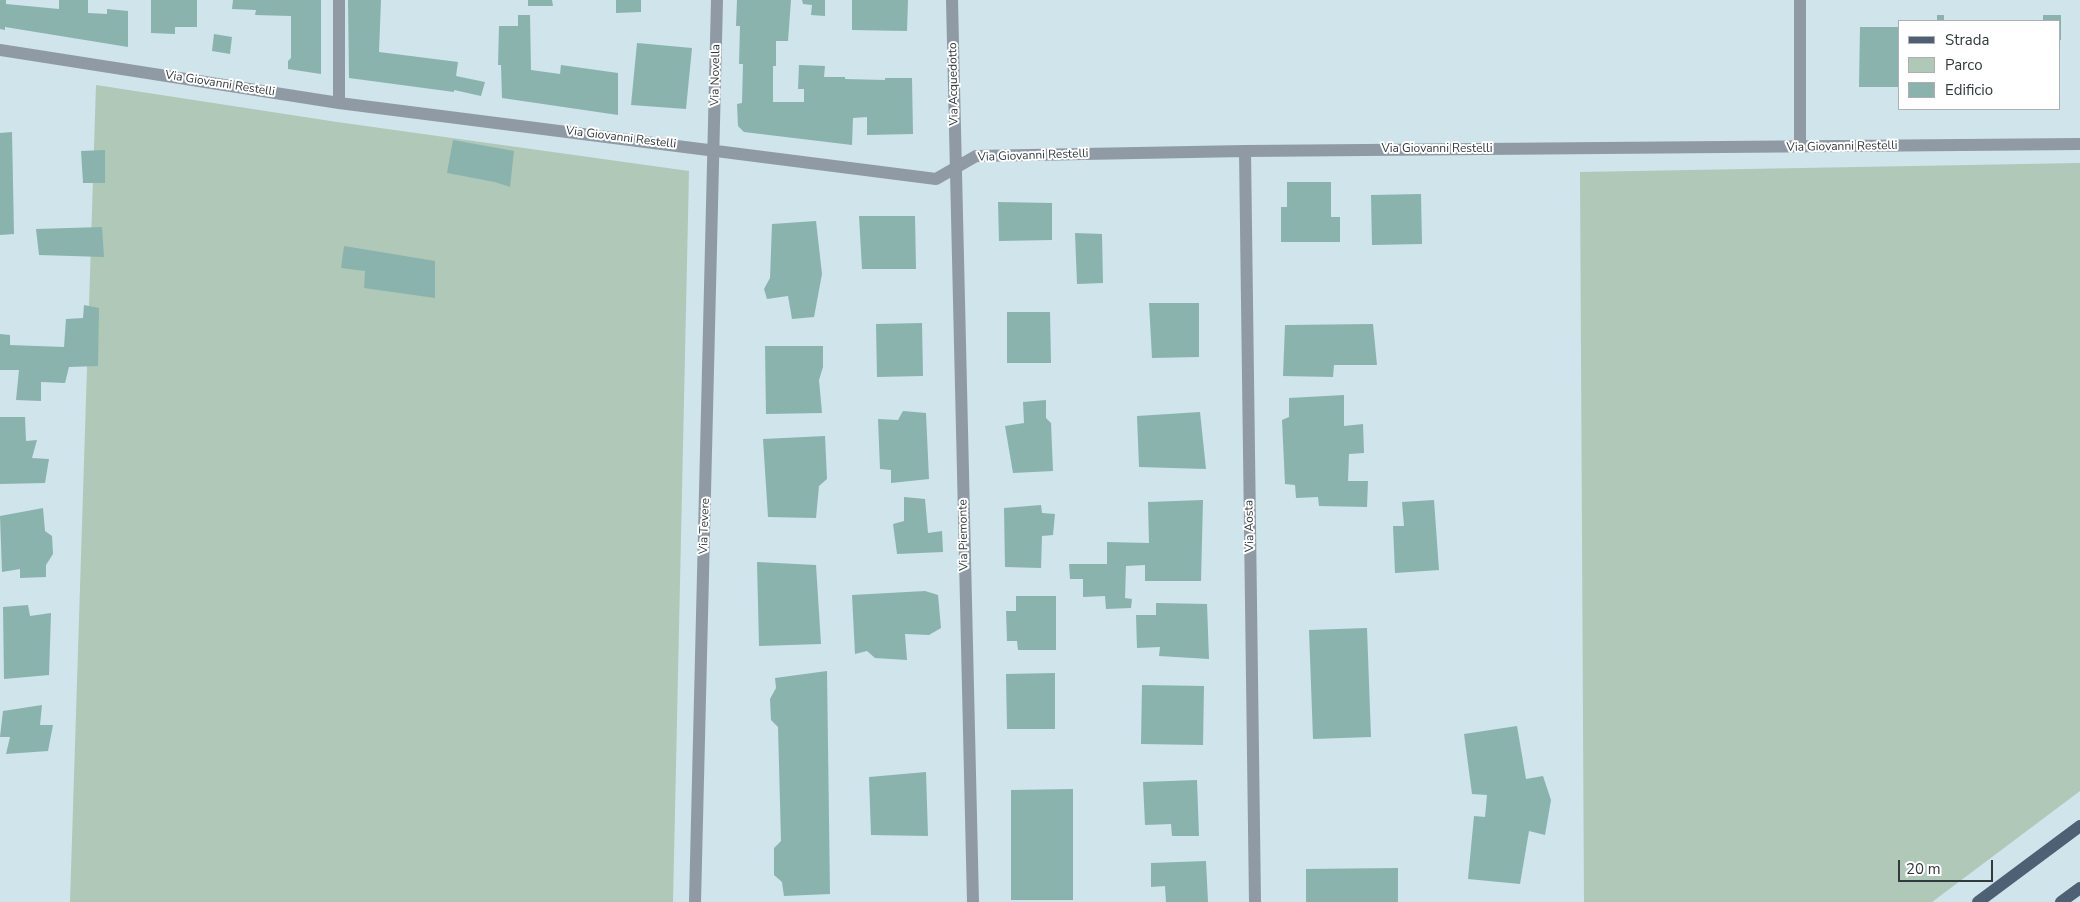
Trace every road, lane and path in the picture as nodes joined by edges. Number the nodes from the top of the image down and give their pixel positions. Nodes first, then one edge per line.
1 (339, 0) edge
2 (718, 0) edge
3 (952, 0) edge
4 (1800, 0) edge
5 (0, 50) edge
6 (339, 103) junction
7 (2080, 144) edge
8 (1800, 147) junction
9 (715, 150) junction
10 (1245, 151) junction
11 (956, 167) junction
12 (2080, 826) edge
13 (2080, 888) edge
14 (695, 902) edge
15 (973, 902) edge
16 (1255, 902) edge
17 (1978, 902) edge
18 (2061, 902) edge

1 - 6 street
2 - 9 street, Via Novella
3 - 11 street, Via Acquedotto
4 - 8 street
5 - 6 street, Via Giovanni Restelli
6 - 9 street, Via Giovanni Restelli
7 - 8 street, Via Giovanni Restelli
8 - 10 street, Via Giovanni Restelli
9 - 11 street, Via Giovanni Restelli
9 - 14 street, Via Tevere
10 - 11 street, Via Giovanni Restelli
10 - 16 street, Via Aosta
11 - 15 street, Via Piemonte
12 - 17 main road
13 - 18 main road

